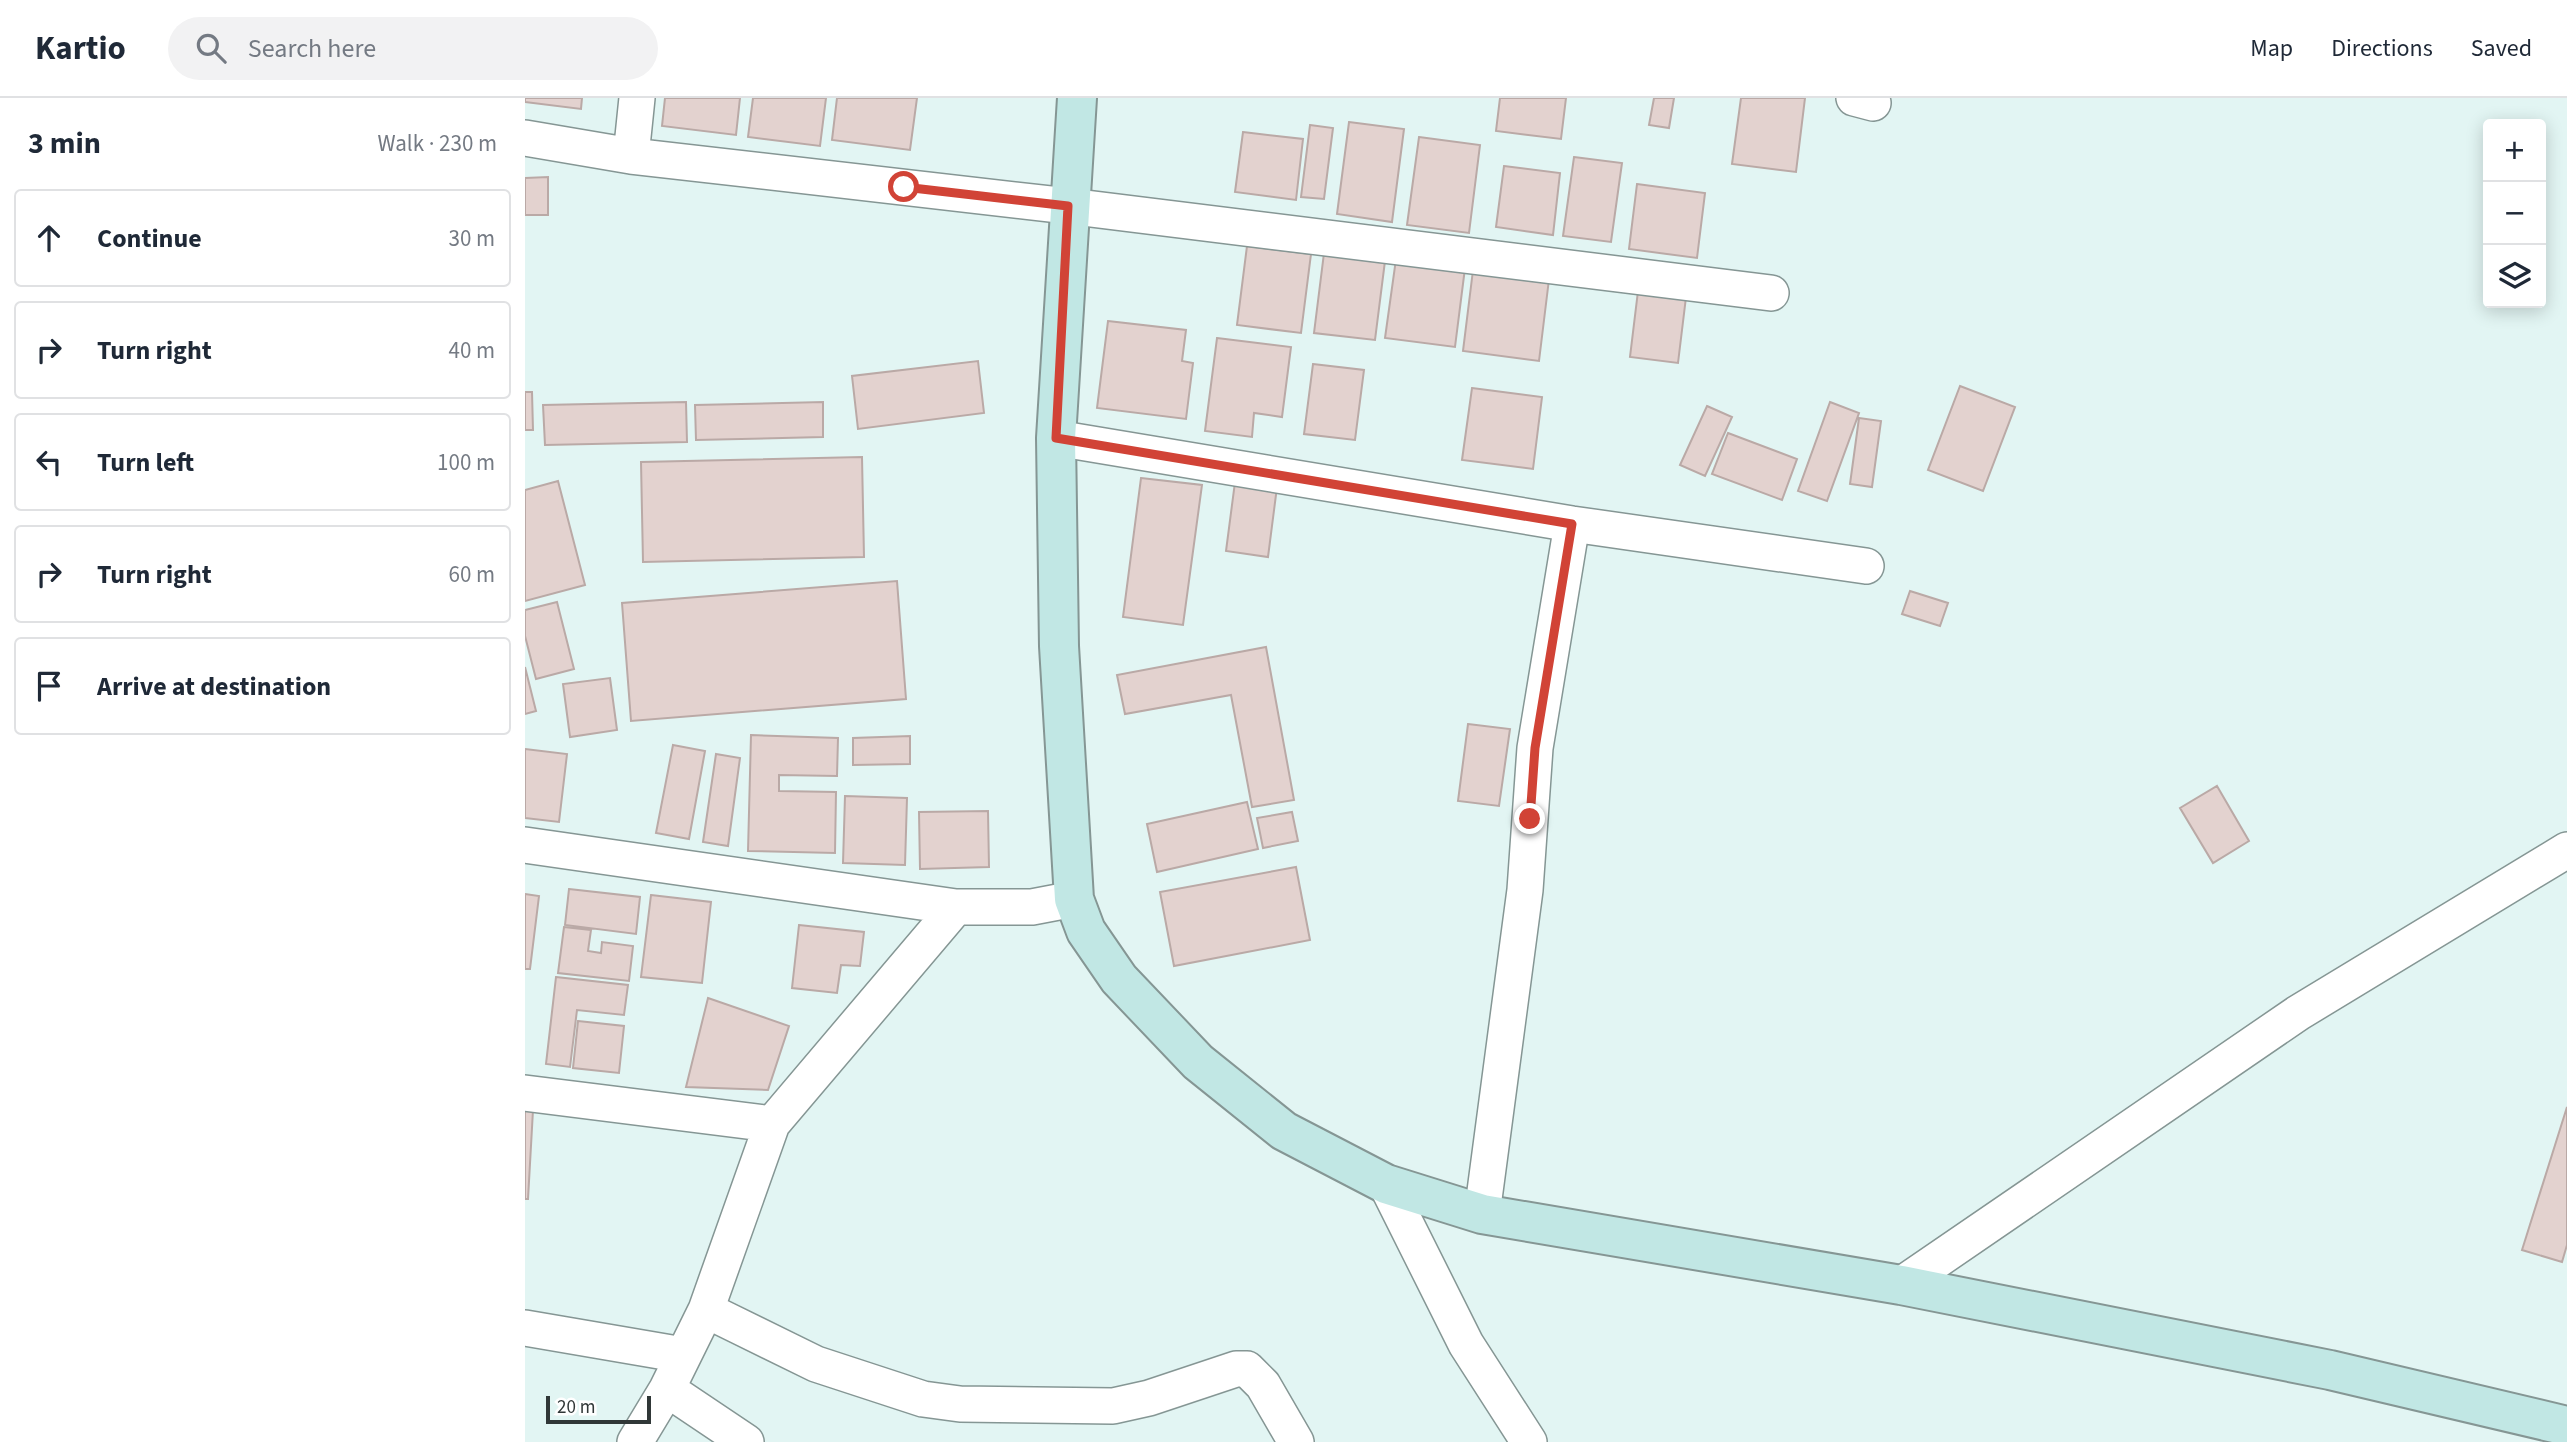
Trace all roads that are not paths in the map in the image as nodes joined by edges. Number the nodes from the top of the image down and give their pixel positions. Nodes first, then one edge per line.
1 (637, 98) edge
2 (1077, 98) edge
3 (525, 138) edge
4 (631, 156) junction
5 (1068, 206) junction
6 (1771, 293) dead end
7 (1056, 438) junction
8 (1572, 524) junction
9 (1866, 566) dead end
10 (525, 845) edge
11 (2567, 850) edge
12 (1074, 899) junction
13 (956, 907) junction
14 (525, 1093) edge
15 (772, 1124) junction
16 (1386, 1184) junction
17 (1482, 1214) junction
18 (1901, 1285) junction
19 (706, 1310) junction
20 (525, 1328) edge
21 (683, 1355) junction
22 (667, 1389) junction
23 (2567, 1426) edge
24 (635, 1442) edge
25 (746, 1442) edge
26 (1296, 1442) edge
27 (1529, 1442) edge

1 - 4 street
2 - 5 main road
3 - 4 street
4 - 5 street
5 - 6 street
5 - 7 main road
7 - 8 street
7 - 12 main road
8 - 9 street
8 - 17 street
10 - 13 street
11 - 18 street
12 - 13 street
12 - 16 main road
13 - 15 street
14 - 15 street
15 - 19 street
16 - 17 main road
16 - 27 street
17 - 18 main road
18 - 23 main road
19 - 21 street
19 - 26 street
20 - 21 street
21 - 22 street
22 - 24 street
22 - 25 street

